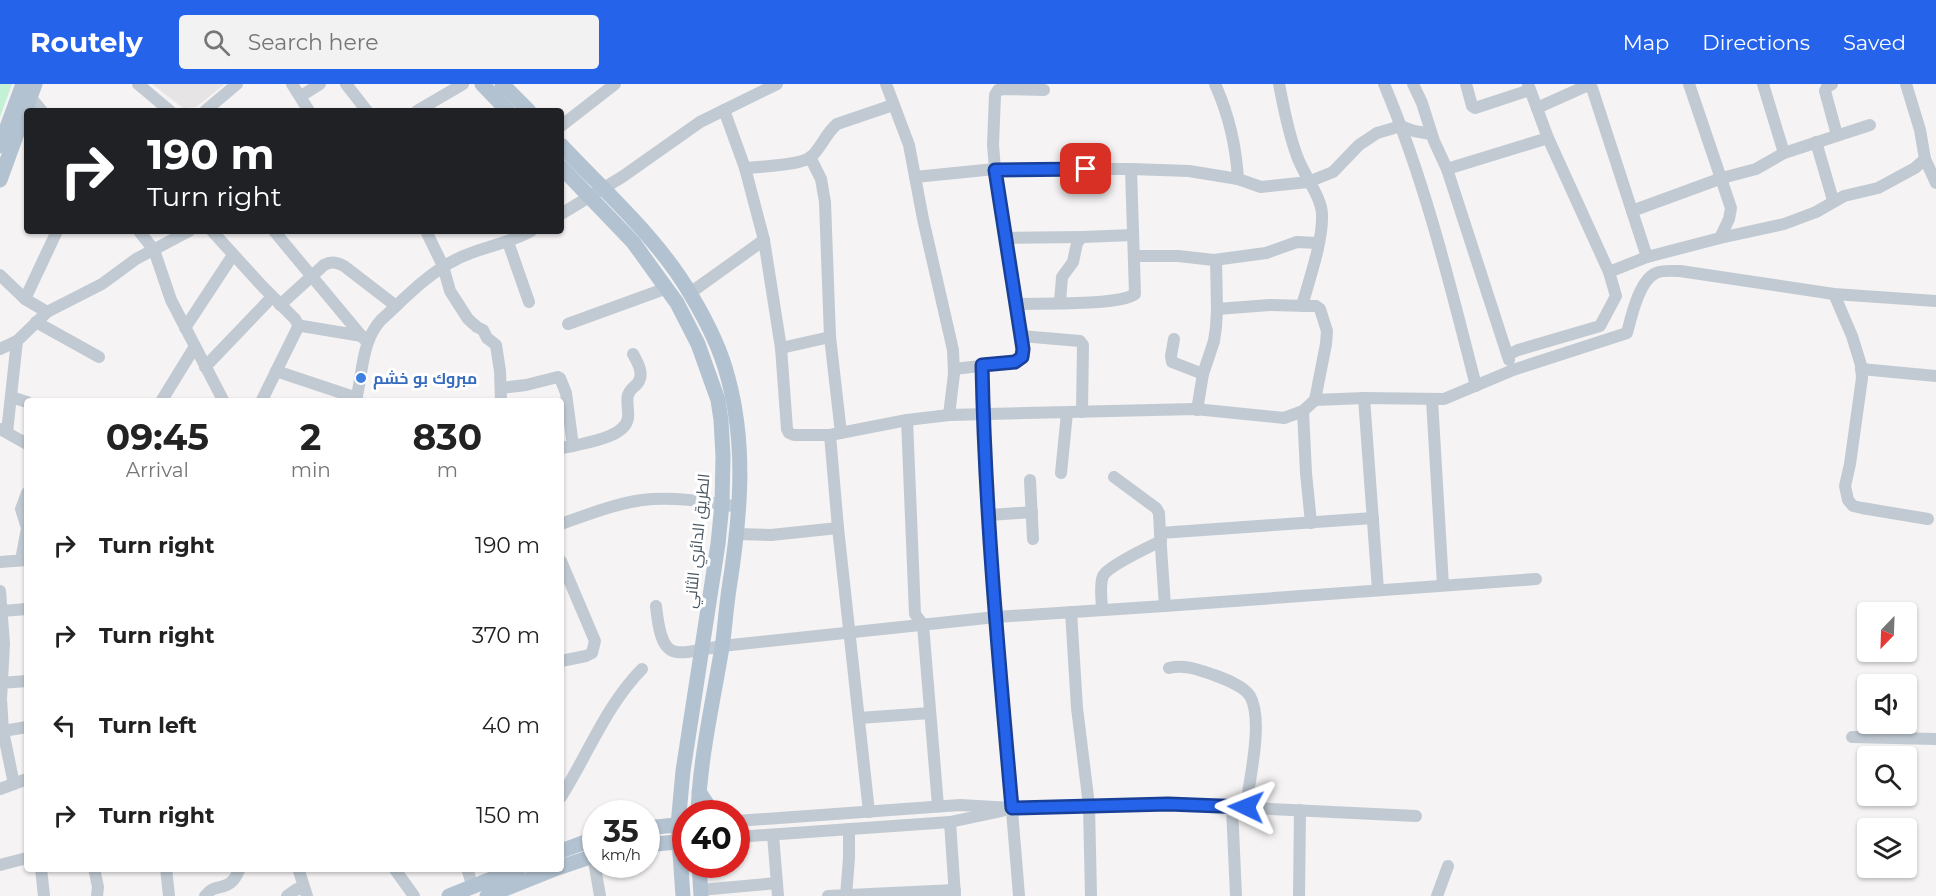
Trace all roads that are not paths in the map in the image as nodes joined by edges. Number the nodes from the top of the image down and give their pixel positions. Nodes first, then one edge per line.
1 (138, 84) edge
2 (237, 84) edge
3 (292, 84) edge
4 (320, 84) edge
5 (346, 84) edge
6 (463, 84) edge
7 (482, 84) edge
8 (502, 84) edge
9 (777, 84) edge
10 (886, 84) edge
11 (1215, 84) edge
12 (1279, 84) edge
13 (1384, 84) edge
14 (1413, 84) edge
15 (1466, 84) edge
16 (1689, 84) edge
17 (1763, 84) edge
18 (1832, 84) edge
19 (1906, 84) edge
20 (610, 86) edge
21 (1004, 86) edge
22 (1529, 87) edge
23 (27, 88) edge
24 (1044, 90) dead end
25 (301, 96) junction
26 (894, 105) junction
27 (40, 108) edge
28 (166, 108) edge
29 (209, 108) edge
30 (307, 108) edge
31 (365, 108) edge
32 (422, 108) edge
33 (505, 108) edge
34 (525, 108) edge
35 (1537, 108) junction
36 (724, 111) junction
37 (564, 124) edge
38 (1870, 125) dead end
39 (1401, 126) junction
40 (1431, 134) junction
41 (1838, 135) junction
42 (1548, 138) junction
43 (1816, 142) junction
44 (0, 146) edge
45 (564, 149) edge
46 (1784, 153) junction
47 (810, 157) junction
48 (1925, 159) junction
49 (745, 168) junction
50 (564, 169) edge
51 (1131, 169) junction
52 (1447, 169) junction
53 (995, 170) junction
54 (915, 177) junction
55 (1722, 178) junction
56 (1238, 179) junction
57 (0, 180) edge
58 (1308, 182) junction
59 (1936, 183) edge
60 (595, 192) junction
61 (1833, 200) junction
62 (1632, 211) junction
63 (564, 212) edge
64 (56, 234) edge
65 (141, 234) edge
66 (183, 234) edge
67 (215, 234) edge
68 (276, 234) edge
69 (427, 234) edge
70 (525, 234) edge
71 (1133, 235) junction
72 (1082, 237) junction
73 (1006, 238) junction
74 (1720, 238) junction
75 (764, 240) junction
76 (508, 242) junction
77 (1318, 243) junction
78 (154, 250) junction
79 (233, 255) junction
80 (1134, 256) junction
81 (1647, 256) junction
82 (1216, 260) junction
83 (443, 266) junction
84 (1609, 272) junction
85 (0, 274) edge
86 (311, 276) junction
87 (667, 288) junction
88 (690, 293) junction
89 (1834, 294) junction
90 (25, 299) junction
91 (276, 301) junction
92 (1936, 301) edge
93 (529, 302) dead end
94 (1060, 302) junction
95 (1016, 304) junction
96 (396, 306) junction
97 (1302, 306) junction
98 (1217, 309) junction
99 (46, 312) junction
100 (36, 322) junction
101 (568, 324) dead end
102 (299, 326) junction
103 (185, 328) junction
104 (1021, 336) junction
105 (830, 338) junction
106 (364, 339) junction
107 (1174, 339) dead end
108 (17, 340) junction
109 (194, 348) junction
110 (781, 348) junction
111 (0, 349) edge
112 (633, 354) dead end
113 (1508, 355) junction
114 (99, 357) dead end
115 (982, 365) junction
116 (205, 367) junction
117 (954, 369) junction
118 (1861, 369) junction
119 (1513, 370) junction
120 (276, 371) junction
121 (1203, 374) junction
122 (1936, 376) edge
123 (1476, 386) junction
124 (501, 394) edge
125 (11, 397) junction
126 (163, 398) edge
127 (222, 398) edge
128 (263, 398) edge
129 (353, 398) edge
130 (356, 398) edge
131 (1364, 398) junction
132 (1315, 400) junction
133 (1432, 400) junction
134 (24, 401) edge
135 (1197, 410) junction
136 (1303, 411) junction
137 (1082, 412) junction
138 (1067, 413) junction
139 (983, 414) junction
140 (949, 415) junction
141 (907, 420) junction
142 (3, 430) edge
143 (835, 434) junction
144 (24, 442) edge
145 (567, 447) edge
146 (1062, 473) dead end
147 (1114, 477) dead end
148 (1030, 480) dead end
149 (24, 501) edge
150 (722, 504) junction
151 (739, 507) junction
152 (1032, 512) junction
153 (990, 515) junction
154 (24, 518) edge
155 (1373, 518) junction
156 (1934, 518) edge
157 (564, 523) edge
158 (1311, 523) junction
159 (838, 528) junction
160 (737, 534) junction
161 (1161, 537) junction
162 (1033, 539) dead end
163 (24, 560) edge
164 (0, 562) edge
165 (564, 568) edge
166 (1536, 579) dead end
167 (1443, 585) junction
168 (1378, 590) junction
169 (0, 591) edge
170 (656, 606) dead end
171 (1165, 606) junction
172 (24, 609) edge
173 (1102, 610) junction
174 (2, 611) junction
175 (1071, 612) junction
176 (996, 617) junction
177 (923, 625) junction
178 (849, 631) junction
179 (722, 646) junction
180 (701, 650) junction
181 (564, 660) edge
182 (1168, 668) dead end
183 (642, 669) dead end
184 (24, 681) edge
185 (1, 683) edge
186 (930, 713) junction
187 (859, 718) junction
188 (24, 728) edge
189 (2, 736) edge
190 (1852, 737) dead end
191 (1936, 739) edge
192 (24, 780) edge
193 (14, 784) junction
194 (0, 789) edge
195 (564, 792) edge
196 (699, 792) junction
197 (682, 800) edge
198 (699, 800) edge
199 (704, 800) edge
200 (1089, 805) junction
201 (938, 806) junction
202 (1232, 807) junction
203 (1246, 807) junction
204 (1012, 808) junction
205 (1300, 810) junction
206 (869, 812) junction
207 (1416, 816) dead end
208 (750, 820) edge
209 (950, 822) junction
210 (849, 829) junction
211 (773, 835) junction
212 (750, 836) edge
213 (582, 843) edge
214 (564, 850) edge
215 (24, 859) edge
216 (582, 859) edge
217 (0, 865) edge
218 (564, 866) edge
219 (1448, 866) dead end
220 (41, 872) edge
221 (95, 872) edge
222 (166, 872) edge
223 (238, 872) edge
224 (299, 872) edge
225 (397, 872) edge
226 (468, 872) edge
227 (510, 872) edge
228 (549, 872) edge
229 (597, 878) edge
230 (683, 878) edge
231 (700, 878) edge
232 (777, 883) junction
233 (473, 888) junction
234 (306, 892) edge
235 (701, 893) edge
236 (955, 893) edge
237 (210, 894) edge
238 (44, 896) edge
239 (98, 896) edge
240 (169, 896) edge
241 (287, 896) edge
242 (414, 896) edge
243 (449, 896) edge
244 (488, 896) edge
245 (600, 896) edge
246 (683, 896) edge
247 (778, 896) edge
248 (828, 896) edge
249 (846, 896) edge
250 (1019, 896) edge
251 (1091, 896) edge
252 (1236, 896) edge
253 (1299, 896) edge
254 (1437, 896) edge

1 - 28 street
2 - 29 street
3 - 25 street
4 - 25 street
5 - 31 street
6 - 32 street
7 - 33 main road
8 - 34 main road
9 - 36 street
10 - 26 street
11 - 56 street
12 - 58 street
13 - 39 street
14 - 40 street
15 - 22 street
16 - 55 street
17 - 46 street
18 - 41 street
19 - 48 street
20 - 37 street
21 - 24 street
21 - 53 street
22 - 35 street
23 - 27 street
23 - 44 main road
23 - 57 main road
25 - 30 street
26 - 47 street
26 - 54 street
35 - 42 street
35 - 62 street
36 - 49 street
36 - 60 street
38 - 41 street
39 - 40 street
39 - 58 street
39 - 123 street
40 - 52 street
41 - 43 street
42 - 52 street
42 - 84 street
43 - 46 street
43 - 61 street
45 - 60 main road, الطريق الدائري الثاني
46 - 55 street
47 - 49 street
47 - 105 street
48 - 59 street
48 - 61 street
49 - 75 street
50 - 60 main road, الطريق الدائري الثاني
51 - 53 street
51 - 56 street
51 - 71 street
52 - 113 street
53 - 54 street
53 - 73 street
54 - 117 street
55 - 62 street
55 - 74 street
56 - 58 street
58 - 77 street
60 - 63 street
60 - 87 main road, الطريق الدائري الثاني
60 - 88 main road, الطريق الدائري الثاني
61 - 74 street
62 - 81 street
64 - 90 street
65 - 78 street
66 - 78 street
67 - 79 street
68 - 86 street
69 - 83 street
70 - 76 street
71 - 72 street
71 - 80 street
72 - 73 street
72 - 94 street
73 - 95 street
74 - 81 street
75 - 88 street
75 - 110 street
76 - 83 street
76 - 93 street
77 - 82 street
77 - 97 street
78 - 99 street
78 - 103 street
79 - 91 street
79 - 103 street
80 - 82 street
80 - 94 street
81 - 84 street
82 - 98 street
83 - 96 street
83 - 124 street
84 - 113 street
85 - 90 street
86 - 91 street
86 - 96 street
86 - 106 street
87 - 101 street
87 - 150 main road, الطريق الدائري الثاني
88 - 151 main road, الطريق الدائري الثاني
89 - 92 street
89 - 118 street
89 - 119 street
90 - 99 street
91 - 102 street
91 - 116 street
94 - 95 street
95 - 104 street
96 - 106 street
97 - 98 street
97 - 132 street
98 - 121 street
99 - 100 street
100 - 108 street
100 - 114 street
102 - 106 street
102 - 120 street
103 - 109 street
104 - 115 street
104 - 137 street
105 - 110 street
105 - 143 street
106 - 130 street
107 - 121 street
108 - 111 street
108 - 125 street
109 - 116 street
109 - 126 street
110 - 143 street
112 - 145 street
113 - 119 street
115 - 117 street
115 - 139 street
116 - 127 street
117 - 140 street
118 - 122 street
118 - 156 street
119 - 123 street
120 - 128 street
120 - 129 street
121 - 135 street
123 - 133 street
124 - 145 street
125 - 134 street
125 - 142 street
131 - 132 street
131 - 133 street
131 - 155 street
132 - 136 street
133 - 167 street
135 - 136 street
135 - 137 street
136 - 158 street
137 - 138 street
138 - 139 street
138 - 146 street
139 - 140 street
139 - 153 street
140 - 141 street
141 - 143 street
141 - 177 street
142 - 144 street
143 - 159 street
147 - 161 street
148 - 152 street
149 - 154 street
150 - 151 street
150 - 157 street
150 - 180 main road, الطريق الدائري الثاني
151 - 160 main road, الطريق الدائري الثاني
152 - 153 street
152 - 162 street
153 - 176 street
155 - 158 street
155 - 168 street
158 - 161 street
159 - 160 street
159 - 178 street
160 - 179 main road, الطريق الدائري الثاني
161 - 171 street
161 - 173 street
163 - 164 street
165 - 181 street
166 - 167 street
167 - 168 street
168 - 171 street
169 - 174 street
170 - 180 street
171 - 173 street
172 - 174 street
173 - 175 street
174 - 185 street
175 - 176 street
175 - 200 street
176 - 177 street
176 - 204 street
177 - 178 street
177 - 186 street
178 - 179 street
178 - 187 street
179 - 180 street
179 - 196 main road, الطريق الدائري الثاني
180 - 197 main road, الطريق الدائري الثاني
182 - 203 street
183 - 195 street
184 - 185 street
185 - 189 street
186 - 187 street
186 - 201 street
187 - 206 street
188 - 189 street
189 - 193 street
190 - 191 street
192 - 193 street
193 - 194 street
196 - 198 main road, الطريق الدائري الثاني
196 - 199 main road
200 - 202 street
200 - 204 street
200 - 251 street
201 - 204 street
201 - 206 street
202 - 203 street
202 - 252 street
203 - 205 street
204 - 209 street
204 - 250 street
205 - 207 street
205 - 253 street
206 - 208 street
209 - 210 street
209 - 236 street
210 - 211 street
210 - 249 street
211 - 212 street
211 - 232 street
213 - 214 main road
215 - 217 street
216 - 218 main road
219 - 254 street
220 - 238 street
221 - 239 street
222 - 240 street
223 - 237 street
224 - 234 street
225 - 242 street
226 - 233 street
227 - 233 main road
228 - 244 main road
229 - 245 street
230 - 246 main road, الطريق الدائري الثاني
231 - 235 main road
232 - 235 street
232 - 247 street
233 - 243 main road
234 - 241 street
236 - 249 street
248 - 249 street

